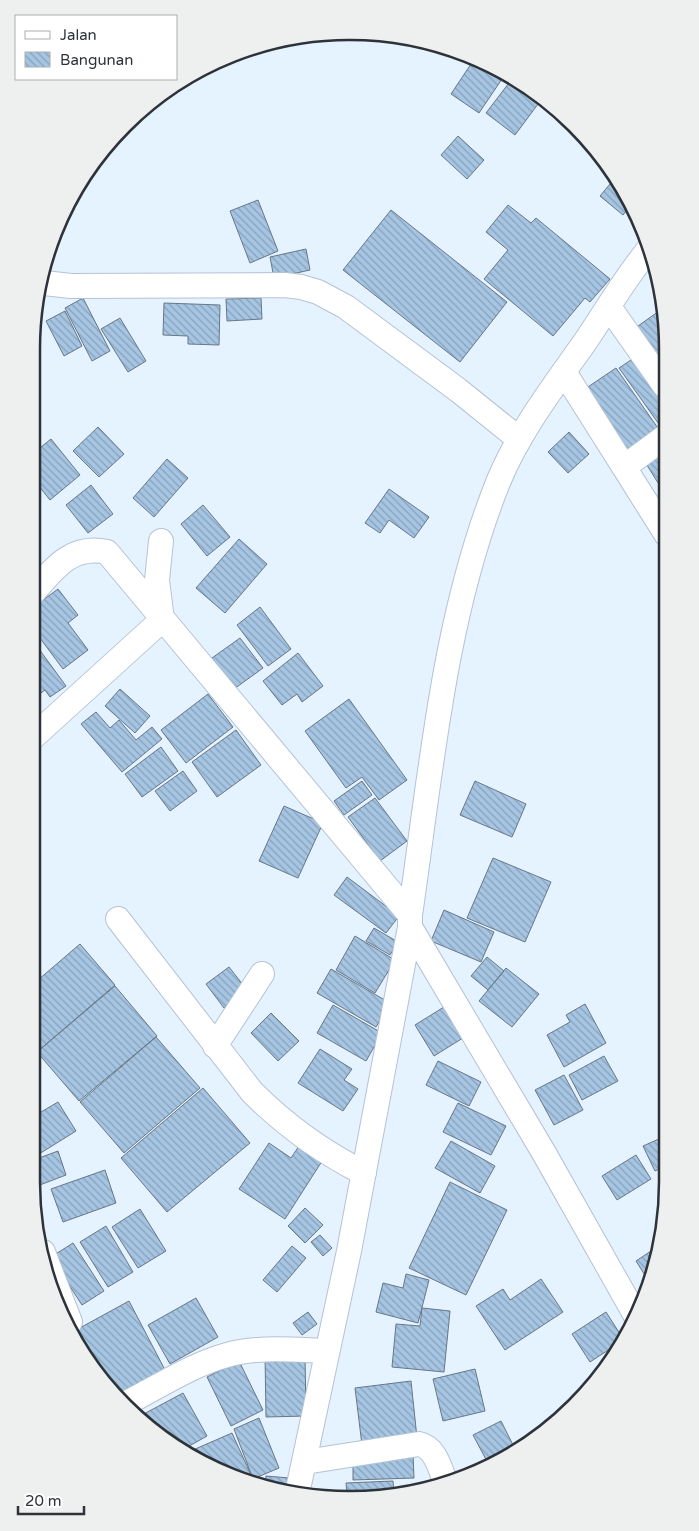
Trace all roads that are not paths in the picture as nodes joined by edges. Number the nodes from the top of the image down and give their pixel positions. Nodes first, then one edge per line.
1 (644, 256) edge
2 (47, 283) edge
3 (609, 307) junction
4 (564, 372) junction
5 (659, 378) edge
6 (519, 439) junction
7 (659, 441) edge
8 (624, 467) junction
9 (659, 523) edge
10 (161, 541) dead end
11 (40, 585) edge
12 (162, 620) junction
13 (40, 731) edge
14 (118, 919) dead end
15 (410, 921) junction
16 (262, 974) dead end
17 (215, 1046) junction
18 (364, 1173) junction
19 (631, 1308) edge
20 (327, 1351) junction
21 (132, 1401) edge
22 (305, 1462) junction
23 (443, 1477) edge
24 (299, 1486) edge

1 - 3 street
2 - 6 street
3 - 4 street
3 - 5 street
4 - 6 street
4 - 8 street
6 - 15 street
7 - 8 street
8 - 9 street
10 - 12 street
11 - 12 street
12 - 13 street
12 - 15 street
14 - 17 street
15 - 18 street
15 - 19 street
16 - 17 street
17 - 18 street
18 - 20 street
20 - 21 street
20 - 22 street
22 - 23 street
22 - 24 street

